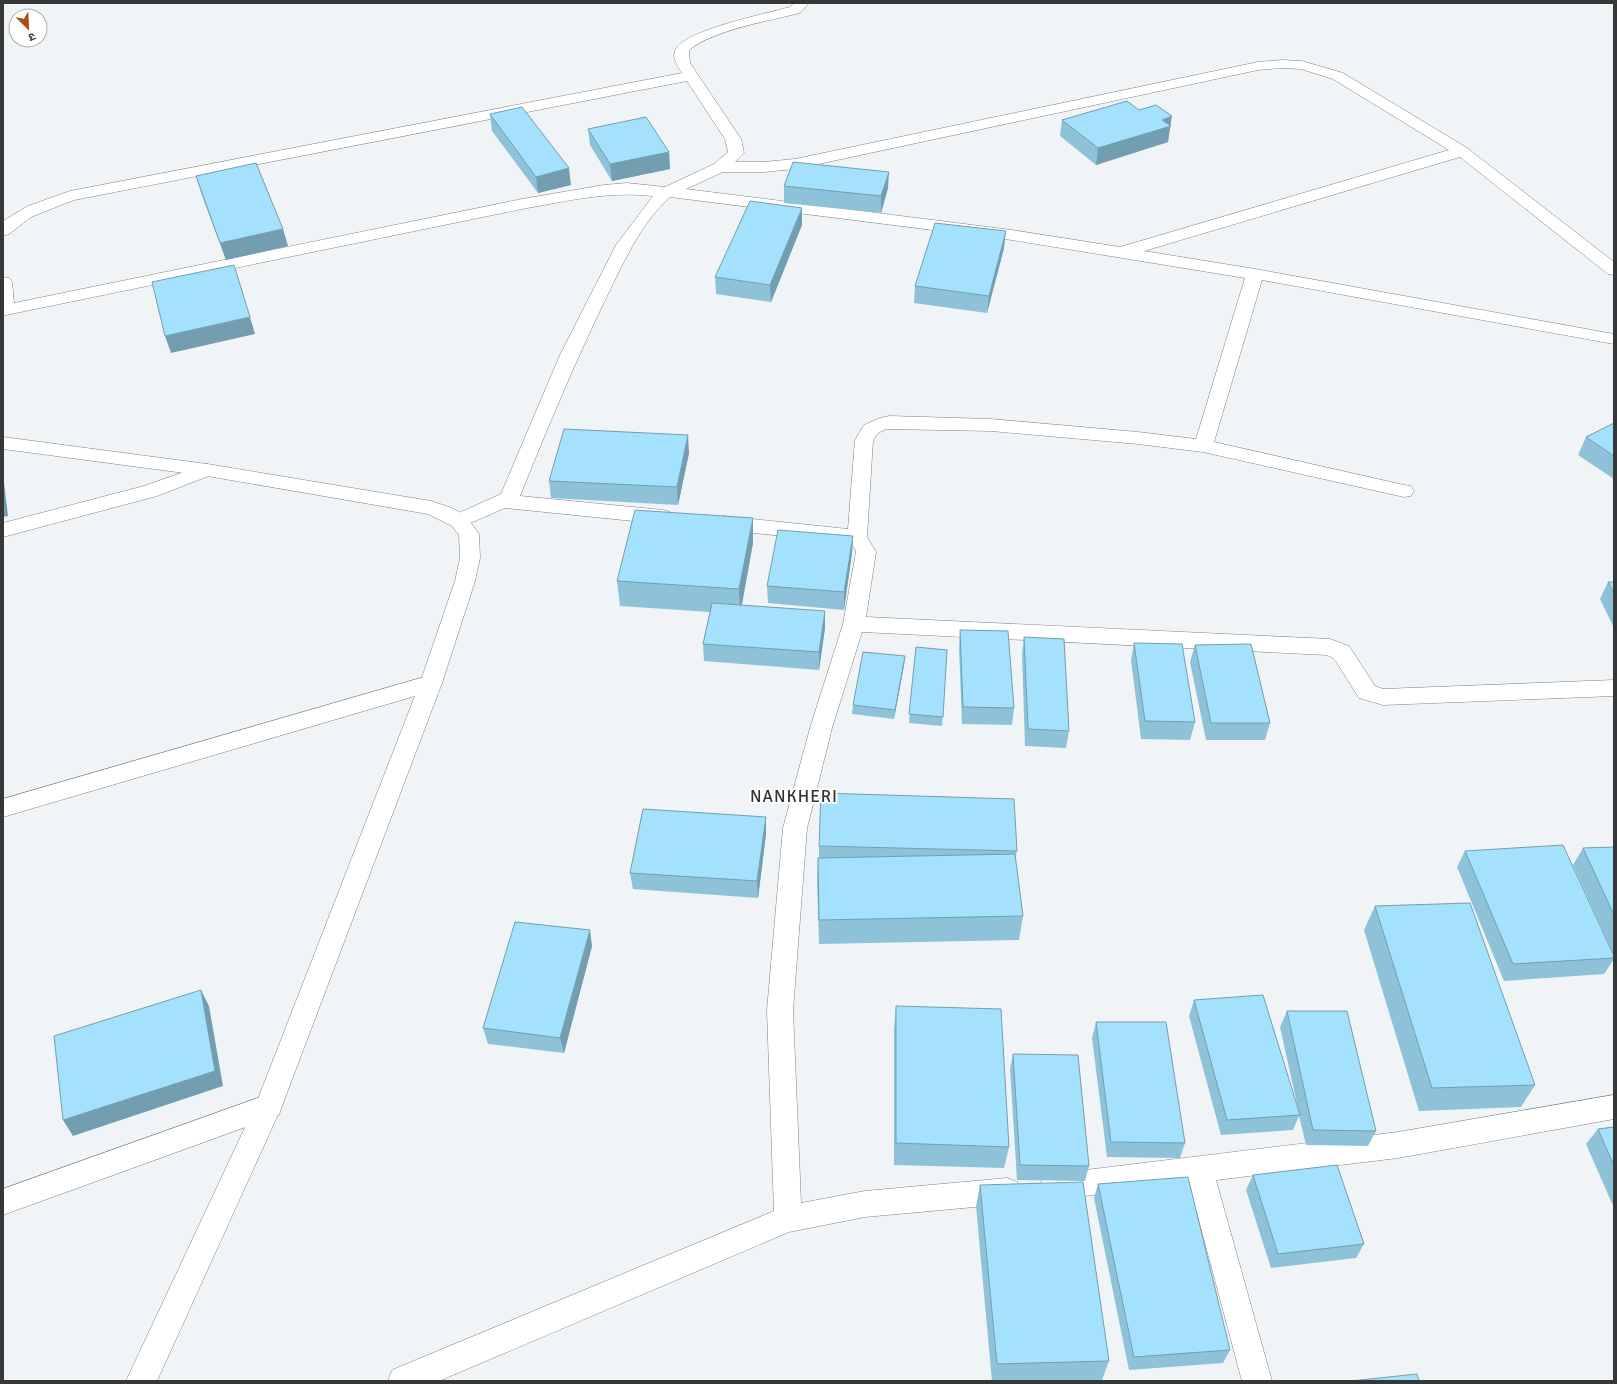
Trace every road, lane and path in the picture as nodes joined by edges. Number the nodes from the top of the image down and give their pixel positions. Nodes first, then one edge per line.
1 (802, 3) edge
2 (690, 76) junction
3 (1462, 151) junction
4 (720, 166) junction
5 (665, 193) junction
6 (3, 231) edge
7 (1120, 252) junction
8 (1614, 270) edge
9 (1255, 274) junction
10 (3, 282) edge
11 (4, 310) edge
12 (1614, 339) edge
13 (3, 443) edge
14 (1203, 446) junction
15 (207, 470) junction
16 (1404, 491) dead end
17 (504, 501) junction
18 (459, 521) junction
19 (3, 530) edge
20 (857, 538) junction
21 (854, 624) junction
22 (431, 683) junction
23 (1614, 688) edge
24 (3, 808) edge
25 (269, 1106) junction
26 (1614, 1107) edge
27 (1199, 1168) junction
28 (3, 1202) edge
29 (788, 1219) junction
30 (140, 1381) edge
31 (403, 1381) edge
32 (1257, 1381) edge

1 - 2 street
2 - 4 street
2 - 6 street
3 - 4 street
3 - 7 street
3 - 8 street
4 - 5 street
5 - 7 street
5 - 11 street
5 - 17 street
7 - 9 street
9 - 12 street
9 - 14 street
10 - 11 street
13 - 15 street
14 - 16 street
14 - 20 street
15 - 18 street
15 - 19 street
17 - 18 street
17 - 20 street
18 - 22 street
20 - 21 street
21 - 23 street
21 - 29 street
22 - 24 street
22 - 25 street
25 - 28 street
25 - 30 street
26 - 27 street
27 - 29 street
27 - 32 street
29 - 31 street

